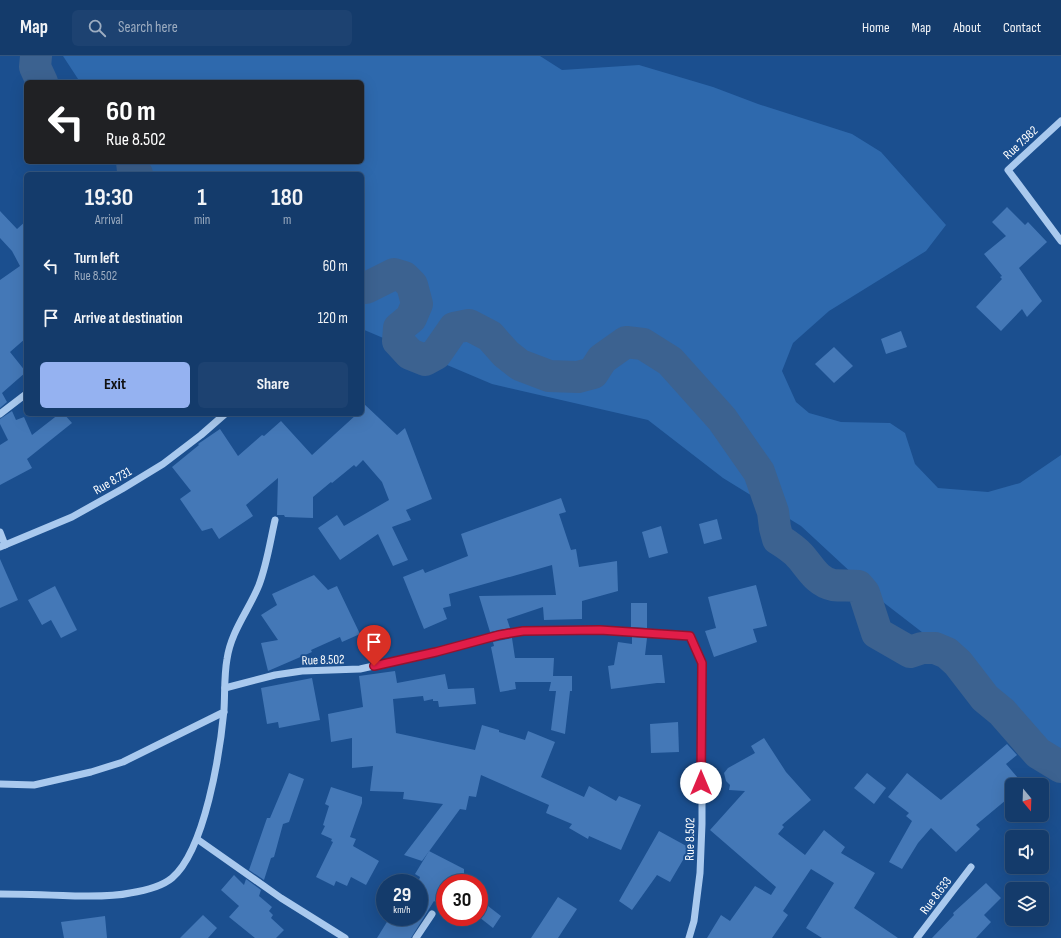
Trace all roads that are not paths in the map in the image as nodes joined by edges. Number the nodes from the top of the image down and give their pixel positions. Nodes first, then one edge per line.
1 (1061, 121) edge
2 (1061, 241) edge
3 (24, 396) edge
4 (0, 414) edge
5 (223, 416) edge
6 (275, 520) dead end
7 (0, 532) edge
8 (3, 546) edge
9 (225, 688) junction
10 (224, 712) junction
11 (0, 784) edge
12 (197, 839) junction
13 (971, 867) dead end
14 (0, 894) edge
15 (432, 914) dead end
16 (345, 938) edge
17 (416, 938) edge
18 (689, 938) edge
19 (917, 938) edge

1 - 2 street, Rue 7.982
3 - 4 street
5 - 8 street, Rue 8.731
6 - 9 street
7 - 8 street
9 - 10 street
9 - 18 street, Rue 8.502
10 - 11 street
10 - 12 street
12 - 14 street
12 - 16 street
13 - 19 street, Rue 8.633
15 - 17 street

